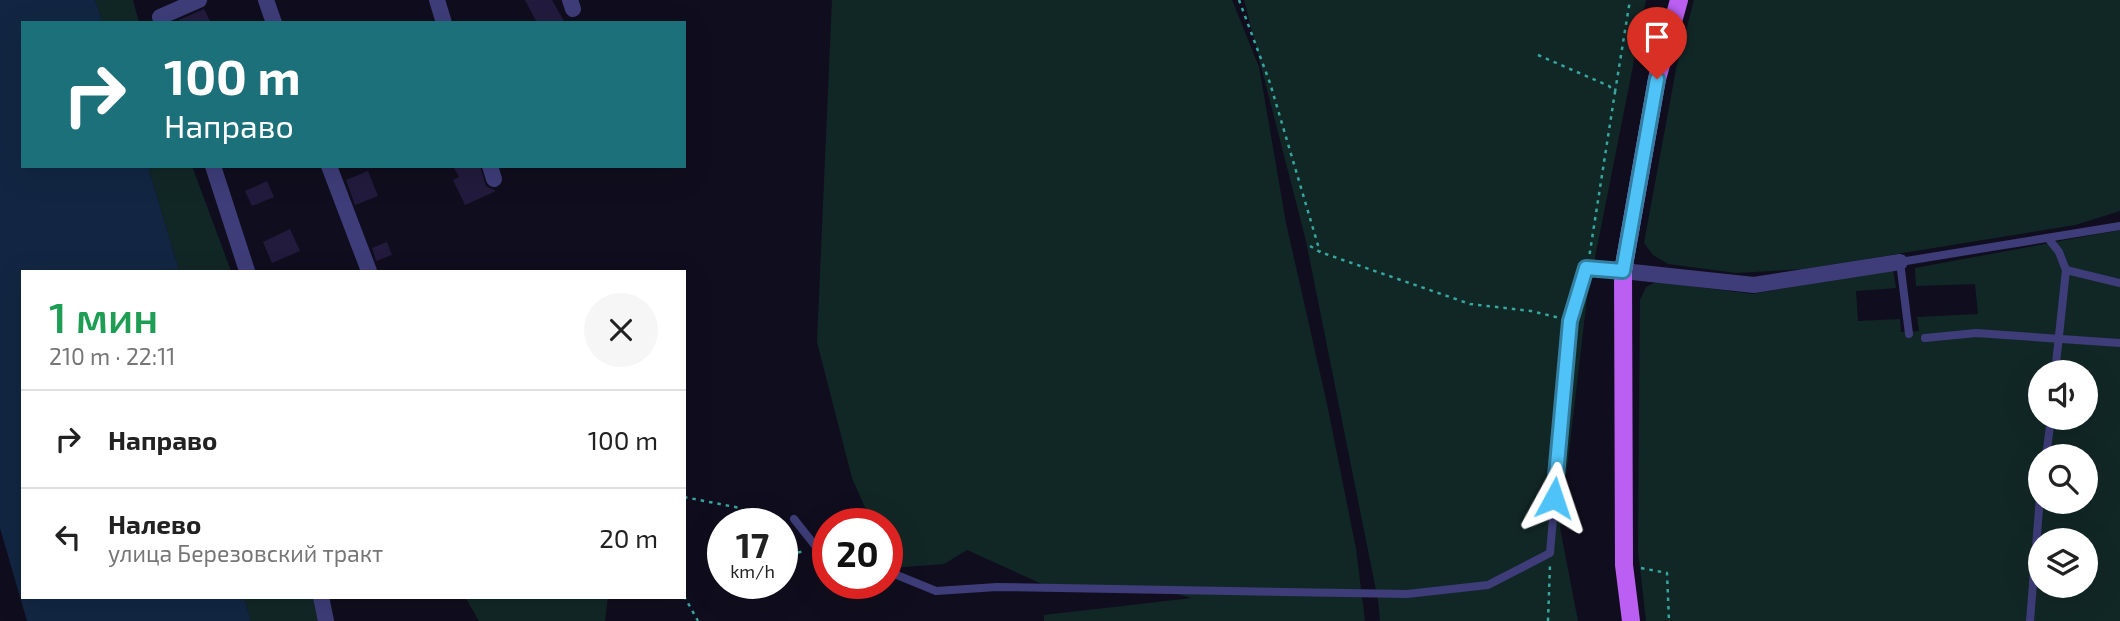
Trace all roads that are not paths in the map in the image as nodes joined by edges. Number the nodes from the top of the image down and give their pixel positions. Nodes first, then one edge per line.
1 (154, 0) edge
2 (199, 0) edge
3 (265, 0) edge
4 (436, 0) edge
5 (1679, 0) edge
6 (161, 20) edge
7 (273, 21) edge
8 (443, 21) edge
9 (214, 168) edge
10 (330, 168) edge
11 (2120, 226) edge
12 (2048, 238) junction
13 (1900, 261) junction
14 (247, 270) edge
15 (369, 270) edge
16 (2066, 270) junction
17 (1623, 271) junction
18 (2120, 283) edge
19 (1909, 334) dead end
20 (1925, 338) dead end
21 (2059, 338) junction
22 (2120, 343) edge
23 (2056, 360) edge
24 (2039, 514) edge
25 (798, 524) edge
26 (812, 542) edge
27 (903, 578) edge
28 (321, 599) edge
29 (326, 621) edge
30 (1631, 621) edge
31 (2031, 621) edge

1 - 6 street
2 - 6 street
3 - 7 street
4 - 8 street
5 - 17 main road
9 - 14 street
10 - 15 street
11 - 12 lane
12 - 13 lane
12 - 16 lane
13 - 17 street
13 - 19 lane
16 - 18 lane
16 - 21 lane
17 - 27 lane
17 - 30 main road
20 - 21 lane
21 - 22 lane
21 - 23 lane
24 - 31 lane
25 - 26 lane
28 - 29 street

